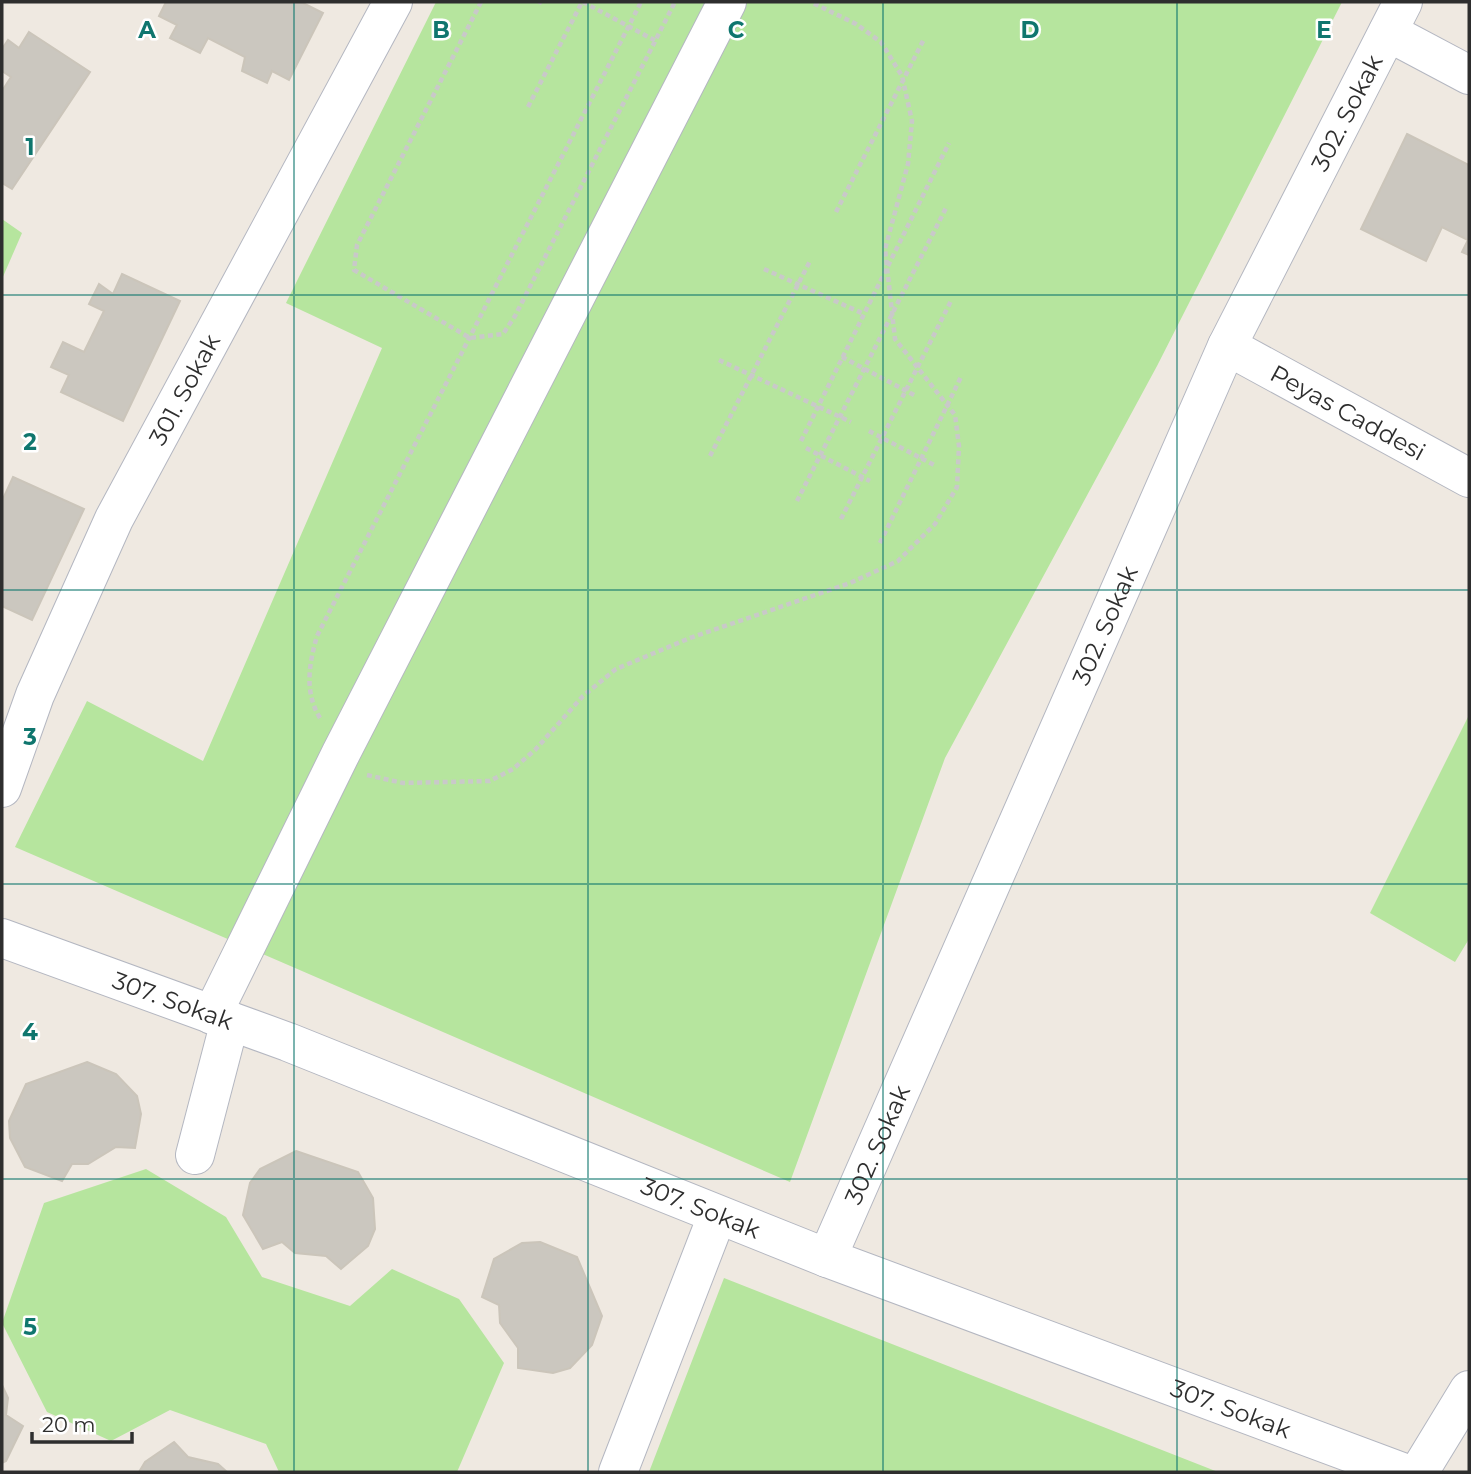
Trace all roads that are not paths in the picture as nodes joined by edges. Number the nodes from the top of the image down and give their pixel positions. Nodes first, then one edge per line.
1 (393, 2) edge
2 (727, 2) edge
3 (1396, 17) edge
4 (1469, 75) edge
5 (1227, 346) junction
6 (1469, 478) edge
7 (2, 788) edge
8 (2, 938) edge
9 (221, 1018) junction
10 (195, 1155) dead end
11 (718, 1216) junction
12 (827, 1258) junction
13 (1469, 1390) edge
14 (618, 1472) edge
15 (1402, 1472) edge
16 (1419, 1472) edge

1 - 7 street, 301. Sokak
2 - 9 street
3 - 4 street
3 - 5 street, 302. Sokak
5 - 6 street, Peyas Caddesi
5 - 12 street, 302. Sokak
8 - 9 street, 307. Sokak
9 - 10 street
9 - 11 street, 307. Sokak
11 - 12 street, 307. Sokak
11 - 14 street
12 - 15 street, 307. Sokak
13 - 16 street

